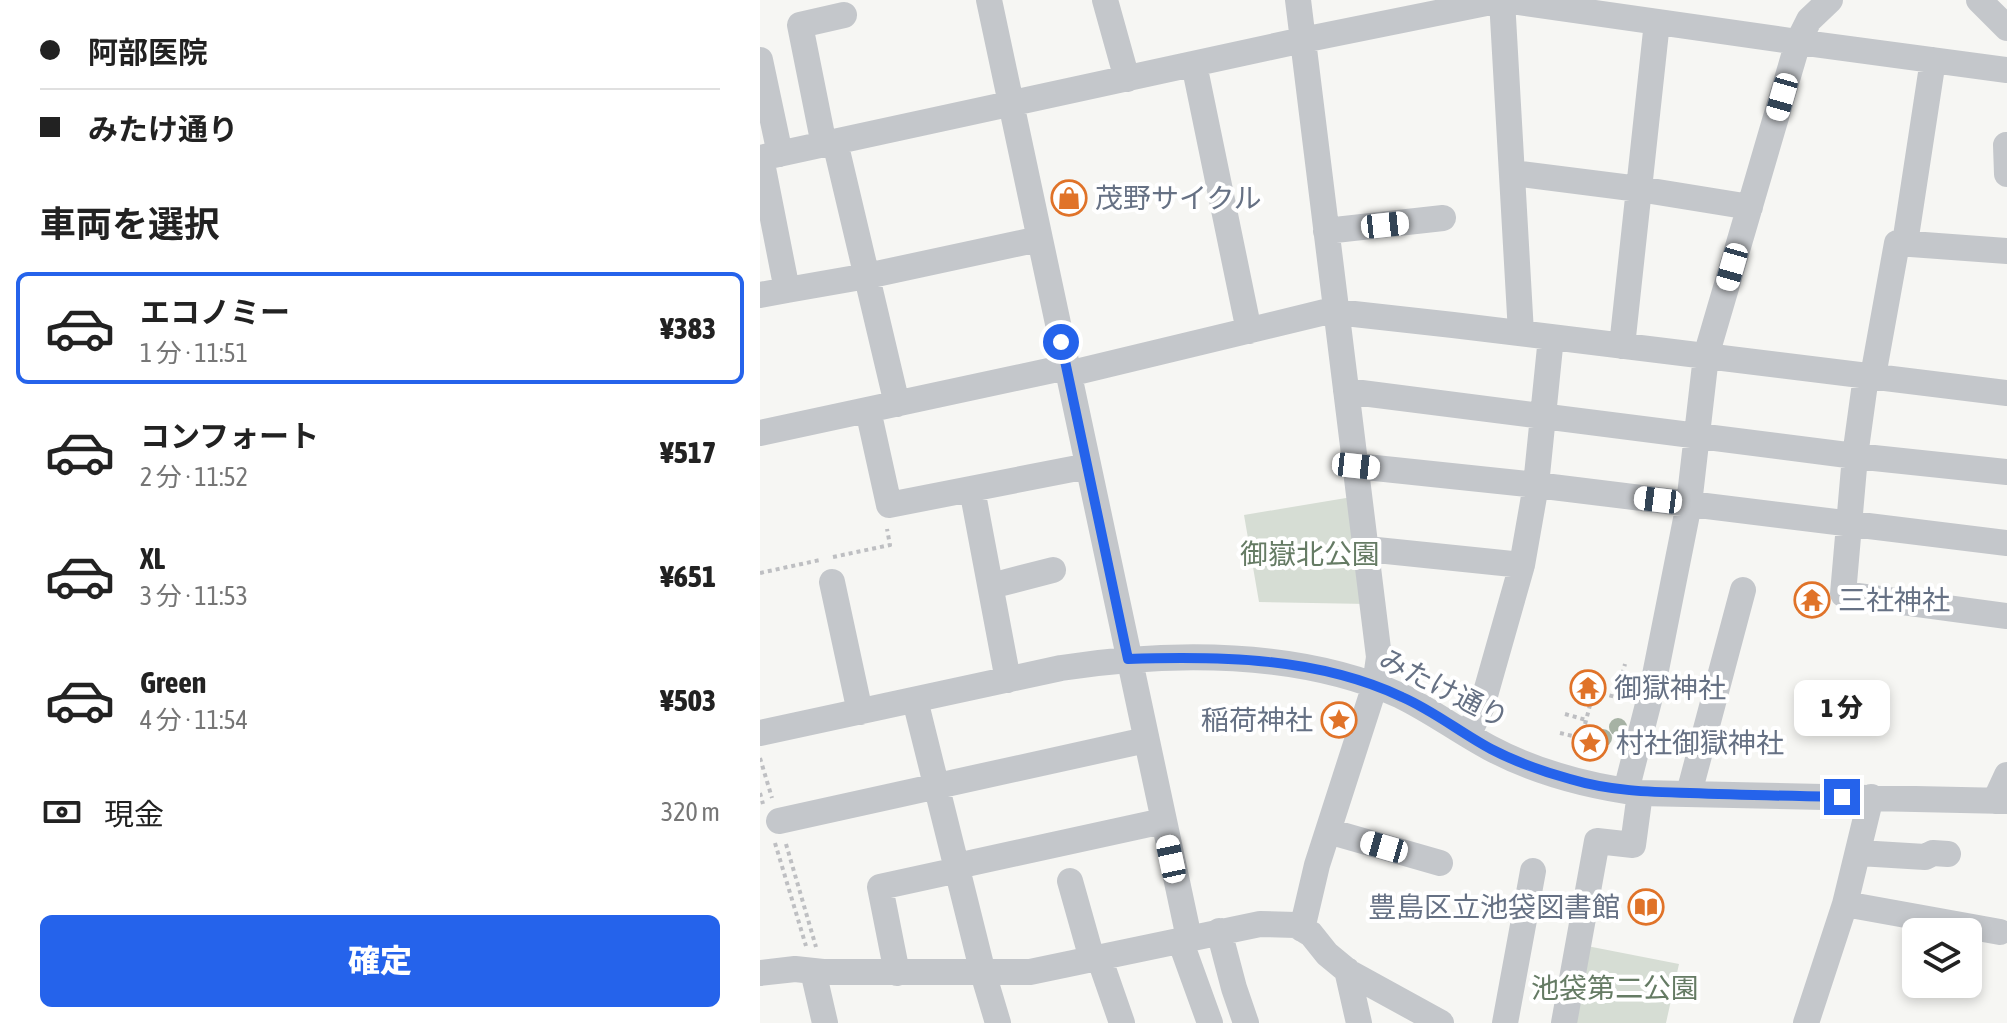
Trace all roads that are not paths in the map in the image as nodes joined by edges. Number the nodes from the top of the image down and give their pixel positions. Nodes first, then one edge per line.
1 (989, 0) edge
2 (1105, 0) edge
3 (1298, 0) edge
4 (1502, 0) edge
5 (1830, 0) edge
6 (1979, 0) edge
7 (1437, 6) edge
8 (1612, 7) edge
9 (844, 15) dead end
10 (1657, 22) junction
11 (2007, 28) edge
12 (1303, 40) junction
13 (1798, 42) junction
14 (760, 60) edge
15 (1933, 60) junction
16 (1194, 64) junction
17 (2007, 70) edge
18 (1127, 79) junction
19 (1011, 105) junction
20 (830, 143) junction
21 (2006, 145) edge
22 (767, 157) edge
23 (1513, 173) junction
24 (2007, 174) edge
25 (1639, 189) junction
26 (1750, 207) junction
27 (1443, 218) dead end
28 (1326, 231) junction
29 (1039, 239) junction
30 (1905, 243) junction
31 (2007, 251) edge
32 (867, 276) junction
33 (787, 290) junction
34 (760, 295) edge
35 (1336, 312) junction
36 (1249, 331) junction
37 (1521, 333) junction
38 (1551, 337) junction
39 (1622, 346) junction
40 (1706, 356) junction
41 (1068, 371) junction
42 (1869, 376) junction
43 (1346, 391) junction
44 (2007, 393) edge
45 (897, 404) junction
46 (868, 410) junction
47 (1542, 417) junction
48 (760, 433) edge
49 (1698, 436) junction
50 (1855, 456) junction
51 (1088, 466) junction
52 (1356, 466) junction
53 (2007, 472) edge
54 (1536, 485) junction
55 (972, 489) junction
56 (1689, 504) junction
57 (1848, 523) junction
58 (2007, 543) edge
59 (1367, 549) junction
60 (1522, 565) junction
61 (1053, 570) dead end
62 (832, 582) dead end
63 (991, 586) junction
64 (1743, 590) dead end
65 (2007, 616) edge
66 (1128, 659) junction
67 (1008, 680) junction
68 (1375, 685) junction
69 (915, 700) junction
70 (860, 712) junction
71 (760, 733) edge
72 (1468, 735) junction
73 (1146, 740) junction
74 (2007, 775) edge
75 (937, 786) junction
76 (1633, 792) junction
77 (1689, 793) junction
78 (1871, 797) junction
79 (2001, 801) edge
80 (1163, 821) junction
81 (772, 822) road end
82 (1328, 831) junction
83 (1859, 853) junction
84 (1948, 854) dead end
85 (1440, 863) dead end
86 (957, 868) junction
87 (1533, 871) dead end
88 (1070, 881) dead end
89 (1845, 904) junction
90 (1302, 929) junction
91 (1219, 931) junction
92 (2000, 932) dead end
93 (1184, 939) junction
94 (1096, 958) junction
95 (1347, 970) junction
96 (818, 972) junction
97 (760, 973) edge
98 (897, 973) junction
99 (983, 973) junction
100 (825, 1023) edge
101 (998, 1023) edge
102 (1122, 1023) edge
103 (1210, 1023) edge
104 (1246, 1023) edge
105 (1359, 1023) edge
106 (1441, 1023) edge
107 (1505, 1023) edge
108 (1564, 1023) edge
109 (1806, 1023) edge

1 - 19 street
2 - 18 street
3 - 12 street
4 - 7 street
4 - 8 street
4 - 23 street
5 - 13 street
6 - 11 street
7 - 12 street
8 - 10 street
9 - 20 street
10 - 13 street
10 - 25 street
12 - 16 street
12 - 28 street
13 - 15 street
13 - 26 street
14 - 22 street
15 - 17 street
15 - 30 street
16 - 18 street
16 - 36 street
18 - 19 street
19 - 20 street
19 - 29 street
20 - 22 street
20 - 32 street
21 - 24 street
22 - 33 street
23 - 25 street
23 - 37 street
25 - 26 street
25 - 39 street
26 - 40 street
27 - 28 street
28 - 35 street
29 - 32 street
29 - 41 street
30 - 31 street
30 - 42 street
32 - 33 street
32 - 45 street
33 - 34 street
35 - 36 street
35 - 37 street
35 - 43 street
36 - 41 street
37 - 38 street
38 - 39 street
38 - 47 street
39 - 40 street
40 - 42 street
40 - 49 street
41 - 45 street
41 - 51 street
42 - 44 street
42 - 50 street
43 - 47 street
43 - 52 street
45 - 46 street
46 - 48 street
46 - 55 street
47 - 49 street
47 - 54 street
49 - 50 street
49 - 56 street
50 - 53 street
50 - 57 street
51 - 55 street
51 - 66 street
52 - 54 street
52 - 59 street
54 - 56 street
54 - 60 street
55 - 63 street
56 - 57 street
56 - 76 street
57 - 58 street
57 - 65 street
59 - 60 street
59 - 68 street
60 - 72 street
61 - 63 street
62 - 70 street
63 - 67 street
64 - 77 street
66 - 67 street, みたけ通り
66 - 68 street, みたけ通り
66 - 73 street
67 - 69 street, みたけ通り
68 - 72 street, みたけ通り
68 - 82 street
69 - 70 street, みたけ通り
69 - 75 street
70 - 71 street, みたけ通り
72 - 76 street, みたけ通り
73 - 75 street
73 - 80 street
74 - 79 street
75 - 81 street
75 - 86 street
76 - 77 street, みたけ通り
76 - 108 street
77 - 78 street, みたけ通り
78 - 79 street, みたけ通り
78 - 83 street
80 - 86 street
80 - 93 street
82 - 85 street
82 - 90 street
83 - 84 street
83 - 89 street
86 - 98 street
86 - 99 street
87 - 107 street
88 - 94 street
89 - 92 street
89 - 109 street
90 - 91 street
90 - 95 street
91 - 93 street
91 - 104 street
93 - 94 street
93 - 103 street
94 - 99 street
94 - 102 street
95 - 105 street
95 - 106 street
96 - 97 street
96 - 98 street
96 - 100 street
98 - 99 street
99 - 101 street

